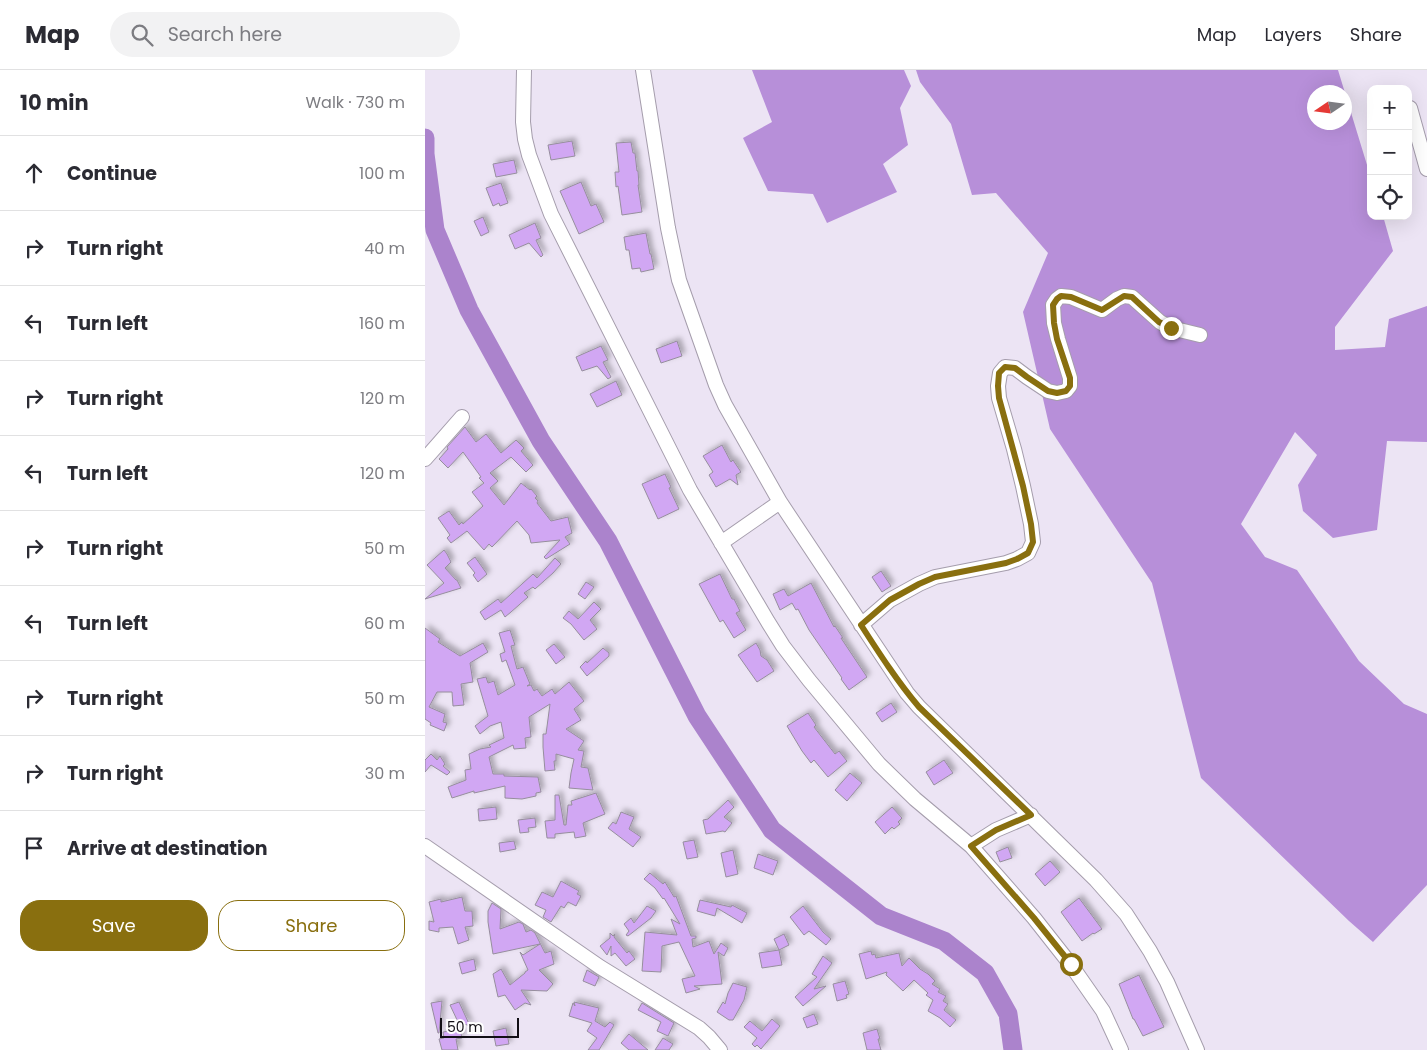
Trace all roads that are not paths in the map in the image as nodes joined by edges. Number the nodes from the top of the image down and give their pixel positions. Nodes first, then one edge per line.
1 (524, 70) edge
2 (643, 70) edge
3 (1412, 115) edge
4 (1427, 169) edge
5 (1200, 335) dead end
6 (463, 417) dead end
7 (425, 459) edge
8 (780, 502) junction
9 (721, 542) junction
10 (861, 625) junction
11 (1031, 815) junction
12 (425, 846) edge
13 (971, 846) junction
14 (720, 1050) edge
15 (1121, 1050) edge
16 (1197, 1050) edge

1 - 9 street
2 - 8 street
3 - 4 street
5 - 10 street
6 - 7 street
8 - 9 street
8 - 10 street
9 - 13 street
10 - 11 street
11 - 13 street
11 - 16 street
12 - 14 street
13 - 15 street

